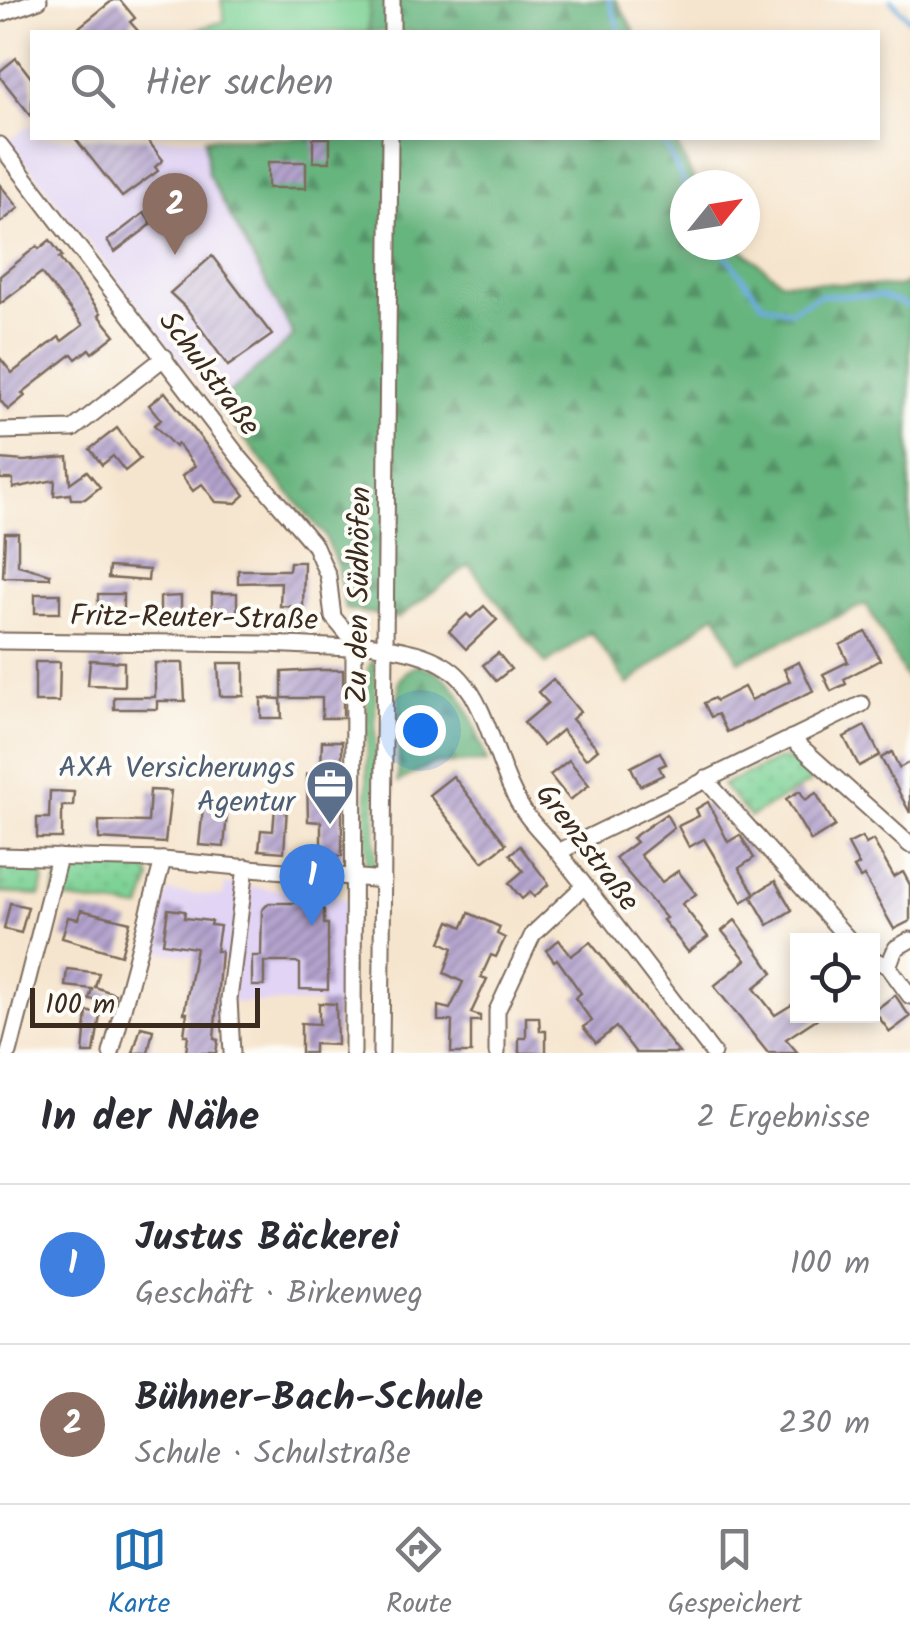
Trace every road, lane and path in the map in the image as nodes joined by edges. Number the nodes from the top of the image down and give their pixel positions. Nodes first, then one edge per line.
1 (39, 0) edge
2 (392, 0) edge
3 (0, 14) edge
4 (392, 30) edge
5 (390, 140) edge
6 (0, 145) edge
7 (165, 357) junction
8 (0, 431) edge
9 (0, 641) edge
10 (354, 642) junction
11 (384, 646) junction
12 (862, 704) dead end
13 (792, 738) junction
14 (705, 780) junction
15 (910, 845) edge
16 (558, 852) junction
17 (0, 856) edge
18 (59, 857) junction
19 (163, 860) junction
20 (246, 867) junction
21 (354, 878) junction
22 (383, 880) junction
23 (583, 886) junction
24 (844, 933) edge
25 (910, 940) edge
26 (880, 962) edge
27 (910, 996) edge
28 (9, 1053) edge
29 (111, 1053) edge
30 (232, 1053) edge
31 (354, 1053) edge
32 (381, 1053) edge
33 (498, 1053) edge
34 (713, 1053) edge

1 - 3 street
2 - 4 street
5 - 11 street, Zu den Südhöfen
6 - 7 street, Schulstraße
7 - 8 street
7 - 10 street, Schulstraße
9 - 10 street, Fritz-Reuter-Straße
10 - 11 street, Fritz-Reuter-Straße
10 - 21 street
11 - 16 street, Grenzstraße
11 - 22 street, Zu den Südhöfen
12 - 13 street
13 - 14 street
13 - 15 street
14 - 16 street
14 - 24 street
16 - 23 street, Grenzstraße
17 - 18 street
18 - 19 street
18 - 28 street
19 - 20 street
19 - 29 street
20 - 21 street
20 - 30 street
21 - 22 street
21 - 31 street
22 - 32 street, Zu den Südhöfen
23 - 33 street
23 - 34 street, Grenzstraße
25 - 26 street
26 - 27 street

